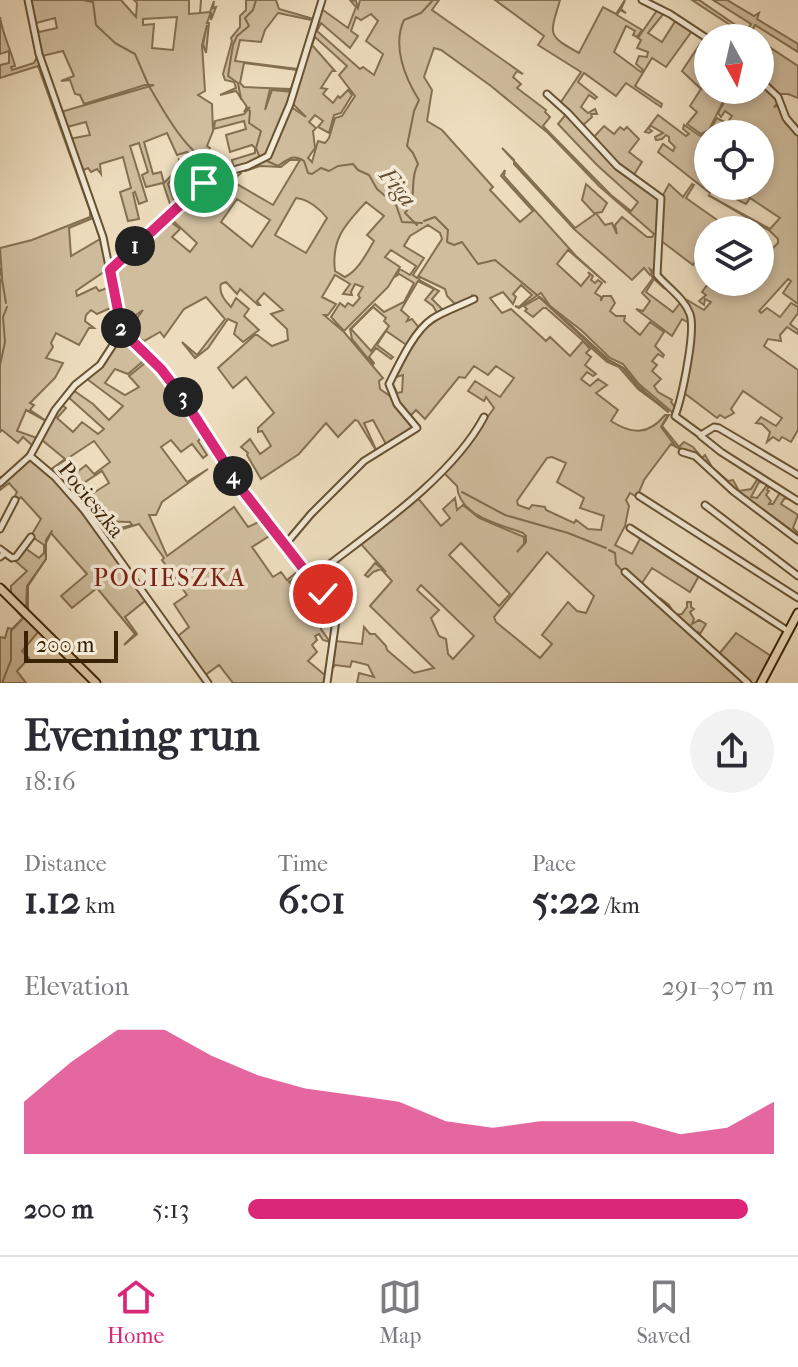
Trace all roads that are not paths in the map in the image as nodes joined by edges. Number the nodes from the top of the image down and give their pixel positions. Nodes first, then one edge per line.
1 (28, 0) edge
2 (322, 0) edge
3 (642, 0) edge
4 (694, 30) edge
5 (774, 93) edge
6 (547, 94) dead end
7 (798, 132) edge
8 (110, 270) junction
9 (474, 299) dead end
10 (122, 331) junction
11 (484, 417) dead end
12 (701, 435) junction
13 (682, 452) dead end
14 (30, 456) junction
15 (798, 475) edge
16 (4, 476) edge
17 (0, 483) edge
18 (639, 496) dead end
19 (15, 500) dead end
20 (798, 501) edge
21 (705, 505) dead end
22 (630, 528) dead end
23 (0, 529) edge
24 (31, 537) dead end
25 (798, 540) edge
26 (284, 546) junction
27 (2, 553) edge
28 (625, 572) dead end
29 (798, 576) edge
30 (313, 583) junction
31 (0, 588) edge
32 (798, 598) edge
33 (798, 613) edge
34 (788, 631) junction
35 (96, 683) edge
36 (208, 683) edge
37 (327, 683) edge
38 (748, 683) edge
39 (761, 683) edge

1 - 8 street
2 - 8 street
3 - 4 street
5 - 7 street
6 - 12 street
8 - 10 street
9 - 26 street
10 - 14 street
10 - 26 street
11 - 30 street
12 - 15 street
12 - 20 street
13 - 25 street
14 - 16 street
14 - 36 street, Pocieszka
16 - 17 street
18 - 32 street
19 - 23 street
21 - 29 street
22 - 34 street
24 - 27 street
26 - 30 street
28 - 38 street
30 - 37 street
31 - 35 main road
33 - 34 main road
34 - 39 main road

